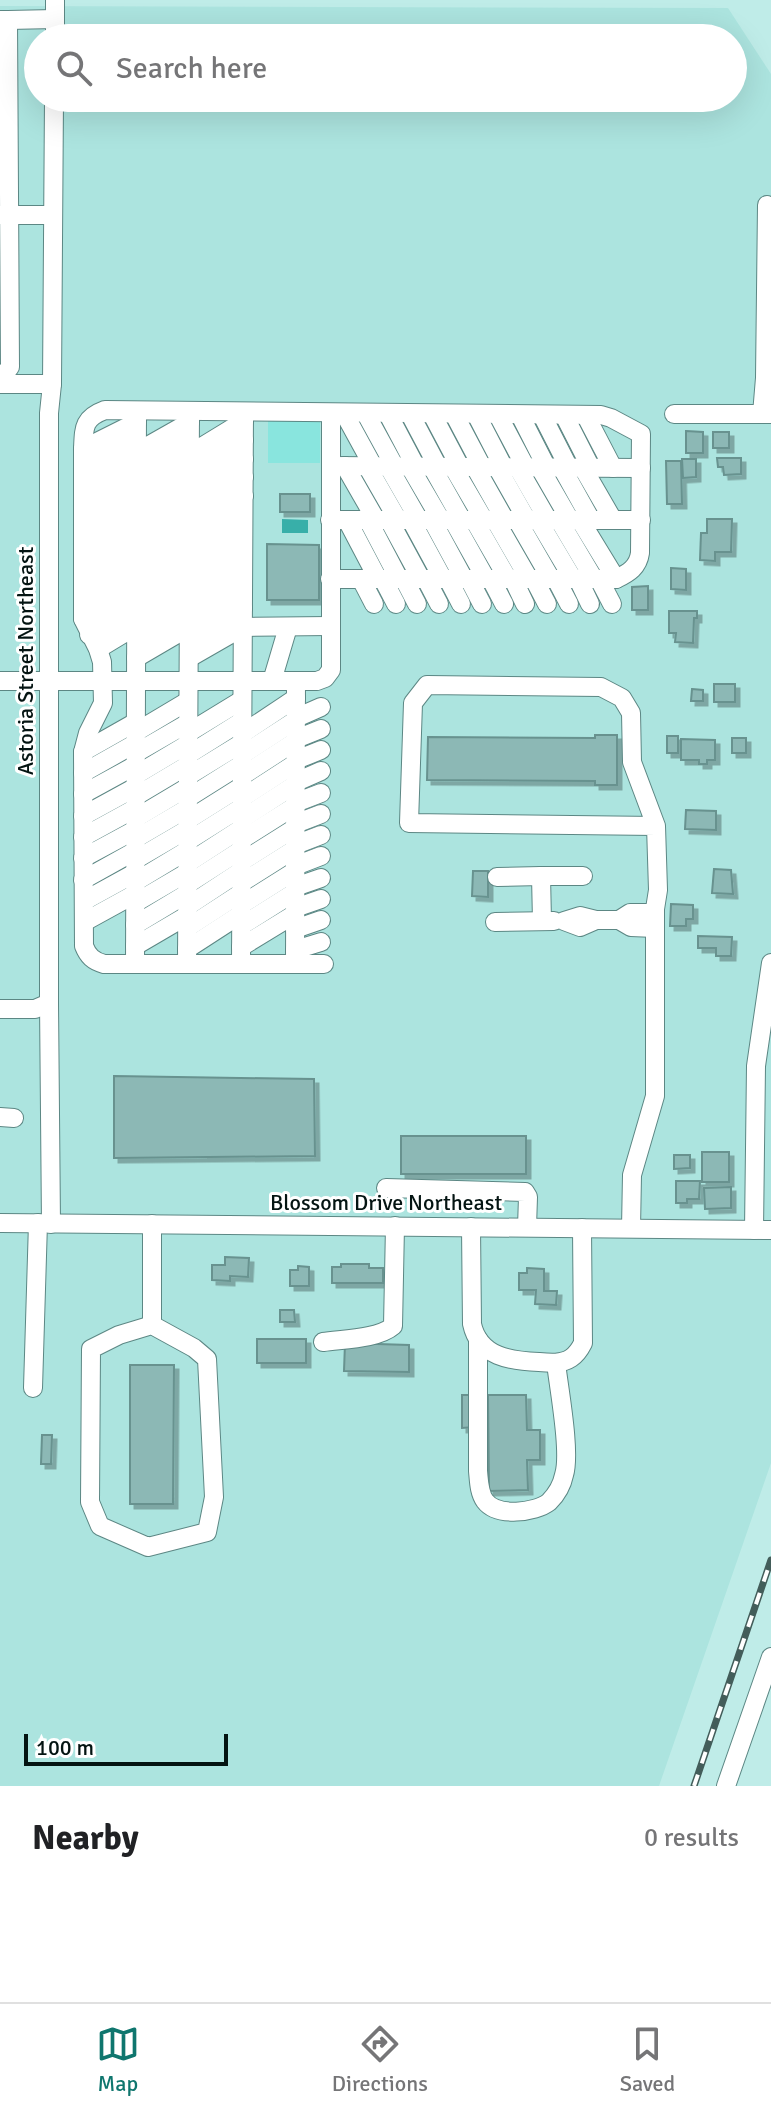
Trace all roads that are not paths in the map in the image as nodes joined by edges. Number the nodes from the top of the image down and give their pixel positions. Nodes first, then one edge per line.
1 (55, 19) edge
2 (4, 20) edge
3 (54, 112) edge
4 (767, 205) dead end
5 (5, 215) edge
6 (53, 215) junction
7 (0, 382) edge
8 (52, 384) junction
9 (338, 413) junction
10 (366, 414) junction
11 (388, 414) junction
12 (410, 414) junction
13 (432, 414) junction
14 (454, 414) junction
15 (476, 414) junction
16 (674, 414) dead end
17 (766, 414) edge
18 (498, 415) junction
19 (520, 415) junction
20 (542, 415) junction
21 (564, 415) junction
22 (586, 416) junction
23 (338, 466) junction
24 (478, 467) junction
25 (613, 468) junction
26 (641, 468) junction
27 (243, 516) junction
28 (339, 520) junction
29 (479, 520) junction
30 (613, 520) junction
31 (641, 520) junction
32 (137, 534) junction
33 (189, 535) junction
34 (85, 552) junction
35 (330, 579) junction
36 (488, 579) junction
37 (374, 604) dead end
38 (396, 604) dead end
39 (417, 604) dead end
40 (439, 604) dead end
41 (461, 604) dead end
42 (482, 604) dead end
43 (504, 604) dead end
44 (525, 604) dead end
45 (547, 604) dead end
46 (569, 604) dead end
47 (590, 604) dead end
48 (612, 604) dead end
49 (330, 626) junction
50 (288, 627) junction
51 (0, 681) edge
52 (49, 681) junction
53 (102, 681) junction
54 (136, 681) junction
55 (189, 681) junction
56 (243, 681) junction
57 (272, 681) junction
58 (296, 689) junction
59 (242, 700) junction
60 (188, 701) junction
61 (321, 707) dead end
62 (296, 719) junction
63 (321, 729) dead end
64 (321, 750) dead end
65 (83, 752) junction
66 (321, 771) dead end
67 (83, 773) junction
68 (321, 793) dead end
69 (83, 794) junction
70 (136, 813) junction
71 (321, 814) dead end
72 (83, 816) junction
73 (188, 824) junction
74 (242, 824) junction
75 (656, 826) junction
76 (295, 831) junction
77 (321, 835) dead end
78 (83, 837) junction
79 (321, 856) dead end
80 (83, 858) junction
81 (541, 876) junction
82 (583, 876) dead end
83 (497, 877) dead end
84 (321, 878) dead end
85 (83, 880) junction
86 (321, 899) dead end
87 (84, 901) junction
88 (321, 920) dead end
89 (655, 920) junction
90 (542, 921) junction
91 (84, 922) junction
92 (495, 922) dead end
93 (135, 925) junction
94 (321, 942) dead end
95 (135, 955) junction
96 (241, 956) junction
97 (187, 957) junction
98 (295, 957) junction
99 (771, 963) edge
100 (324, 964) dead end
101 (49, 1003) junction
102 (0, 1009) edge
103 (386, 1188) dead end
104 (0, 1223) edge
105 (44, 1224) junction
106 (152, 1224) junction
107 (395, 1226) junction
108 (471, 1227) junction
109 (527, 1227) junction
110 (582, 1228) junction
111 (631, 1228) junction
112 (762, 1230) edge
113 (152, 1325) junction
114 (478, 1339) junction
115 (323, 1342) dead end
116 (556, 1363) junction
117 (33, 1388) dead end
118 (771, 1657) edge
119 (726, 1786) edge

1 - 2 street
2 - 5 street
3 - 6 street, Astoria Street Northeast
4 - 17 street
5 - 6 street
5 - 7 street
6 - 8 street, Astoria Street Northeast
7 - 8 street
8 - 52 street, Astoria Street Northeast
9 - 10 street
9 - 23 street
9 - 24 street
9 - 27 street
10 - 11 street
10 - 24 street
11 - 12 street
11 - 24 street
12 - 13 street
12 - 24 street
13 - 14 street
13 - 24 street
14 - 15 street
14 - 24 street
15 - 18 street
15 - 24 street
16 - 17 street
18 - 19 street
18 - 24 street
19 - 20 street
19 - 24 street
20 - 21 street
20 - 24 street
21 - 22 street
21 - 24 street
22 - 25 street
22 - 26 street
23 - 24 street
23 - 28 street
23 - 29 street
24 - 25 street
24 - 29 street
24 - 29 street
24 - 29 street
24 - 29 street
24 - 29 street
24 - 30 street
25 - 26 street
26 - 31 street
27 - 33 street
27 - 33 street
27 - 33 street
27 - 33 street
27 - 33 street
27 - 33 street
27 - 33 street
27 - 50 street
27 - 56 street
28 - 29 street
28 - 35 street
28 - 36 street
29 - 30 street
29 - 36 street
29 - 36 street
29 - 36 street
29 - 36 street
29 - 36 street
29 - 36 street
30 - 31 street
31 - 36 street
32 - 33 street
32 - 33 street
32 - 33 street
32 - 33 street
32 - 33 street
32 - 33 street
32 - 33 street
32 - 34 street
32 - 34 street
32 - 34 street
32 - 34 street
32 - 34 street
32 - 34 street
32 - 34 street
32 - 54 street
33 - 55 street
34 - 53 street
35 - 36 street
35 - 49 street
36 - 37 street
36 - 38 street
36 - 39 street
36 - 40 street
36 - 41 street
36 - 42 street
36 - 43 street
36 - 44 street
36 - 45 street
36 - 46 street
36 - 47 street
36 - 48 street
49 - 50 street
49 - 58 street
50 - 57 street
51 - 52 street
52 - 53 street
52 - 101 street, Astoria Street Northeast
53 - 54 street
53 - 65 street
54 - 55 street
54 - 70 street
55 - 56 street
55 - 60 street
56 - 57 street
56 - 59 street
57 - 58 street
58 - 62 street
58 - 74 street
59 - 73 street
59 - 74 street
60 - 70 street
60 - 73 street
61 - 62 street
62 - 74 street
62 - 76 street
63 - 76 street
64 - 76 street
65 - 67 street
65 - 70 street
66 - 76 street
67 - 69 street
67 - 70 street
68 - 76 street
69 - 70 street
69 - 72 street
70 - 72 street
70 - 73 street
70 - 73 street
70 - 73 street
70 - 73 street
70 - 78 street
70 - 80 street
70 - 85 street
70 - 87 street
70 - 91 street
70 - 93 street
71 - 76 street
72 - 78 street
73 - 74 street
73 - 74 street
73 - 74 street
73 - 74 street
73 - 74 street
73 - 93 street
73 - 95 street
73 - 97 street
74 - 76 street
74 - 76 street
74 - 76 street
74 - 76 street
74 - 96 street
74 - 97 street
75 - 75 street
75 - 89 street
76 - 77 street
76 - 79 street
76 - 84 street
76 - 86 street
76 - 88 street
76 - 96 street
76 - 98 street
78 - 80 street
80 - 85 street
81 - 82 street
81 - 83 street
81 - 90 street
85 - 87 street
87 - 91 street
89 - 90 street
89 - 111 street
90 - 92 street
91 - 95 street
93 - 95 street
94 - 98 street
95 - 97 street
96 - 97 street
96 - 98 street
98 - 100 street
99 - 112 street
101 - 102 street
101 - 105 street, Astoria Street Northeast
103 - 109 street
104 - 105 street, Blossom Drive Northeast
105 - 106 street, Blossom Drive Northeast
105 - 117 street, Astoria Street Northeast
106 - 107 street, Blossom Drive Northeast
106 - 113 street
107 - 108 street, Blossom Drive Northeast
107 - 115 street
108 - 109 street, Blossom Drive Northeast
108 - 114 street
109 - 110 street, Blossom Drive Northeast
110 - 111 street, Blossom Drive Northeast
110 - 116 street
111 - 112 street, Blossom Drive Northeast
113 - 113 street
114 - 116 street
114 - 116 street
118 - 119 street

